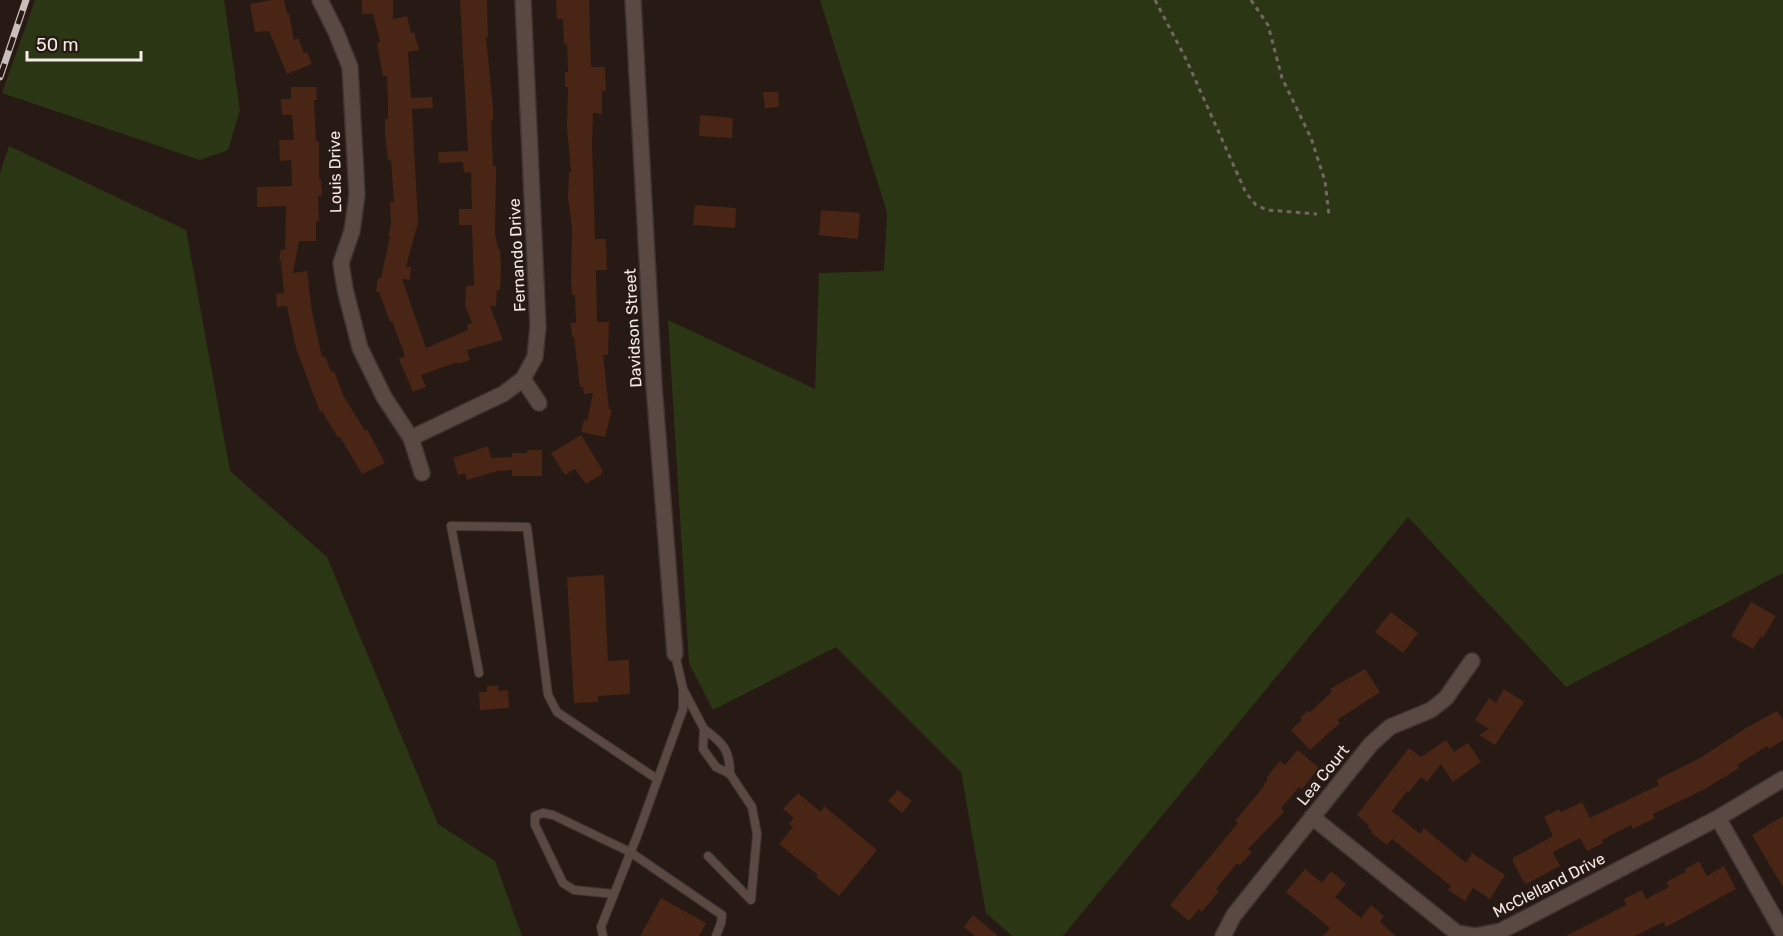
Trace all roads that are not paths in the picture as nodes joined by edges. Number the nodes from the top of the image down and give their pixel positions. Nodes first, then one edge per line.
1 (320, 0) edge
2 (523, 0) edge
3 (633, 0) edge
4 (523, 379) junction
5 (539, 403) dead end
6 (411, 438) junction
7 (422, 474) dead end
8 (675, 654) joint
9 (1472, 661) dead end
10 (479, 673) dead end
11 (683, 689) junction
12 (704, 729) junction
13 (730, 774) junction
14 (657, 778) junction
15 (1783, 779) edge
16 (1312, 818) junction
17 (1718, 818) junction
18 (630, 852) junction
19 (708, 856) dead end
20 (614, 894) junction
21 (601, 927) junction
22 (1783, 933) edge
23 (598, 936) edge
24 (603, 936) edge
25 (716, 936) edge
26 (1223, 936) edge

1 - 6 street, Louis Drive
2 - 4 street, Fernando Drive
3 - 8 street, Davidson Street
4 - 5 street
4 - 6 street
6 - 7 street, Louis Drive
8 - 11 lane
9 - 16 street, Lea Court
10 - 14 lane
11 - 12 lane
11 - 14 lane
12 - 13 lane
12 - 13 lane
13 - 19 lane
14 - 18 lane
15 - 17 street, McClelland Drive
16 - 17 street, McClelland Drive
16 - 26 street, Lea Court
17 - 22 street
18 - 20 lane
18 - 20 lane
18 - 25 lane
20 - 21 lane
21 - 23 lane
21 - 24 lane

